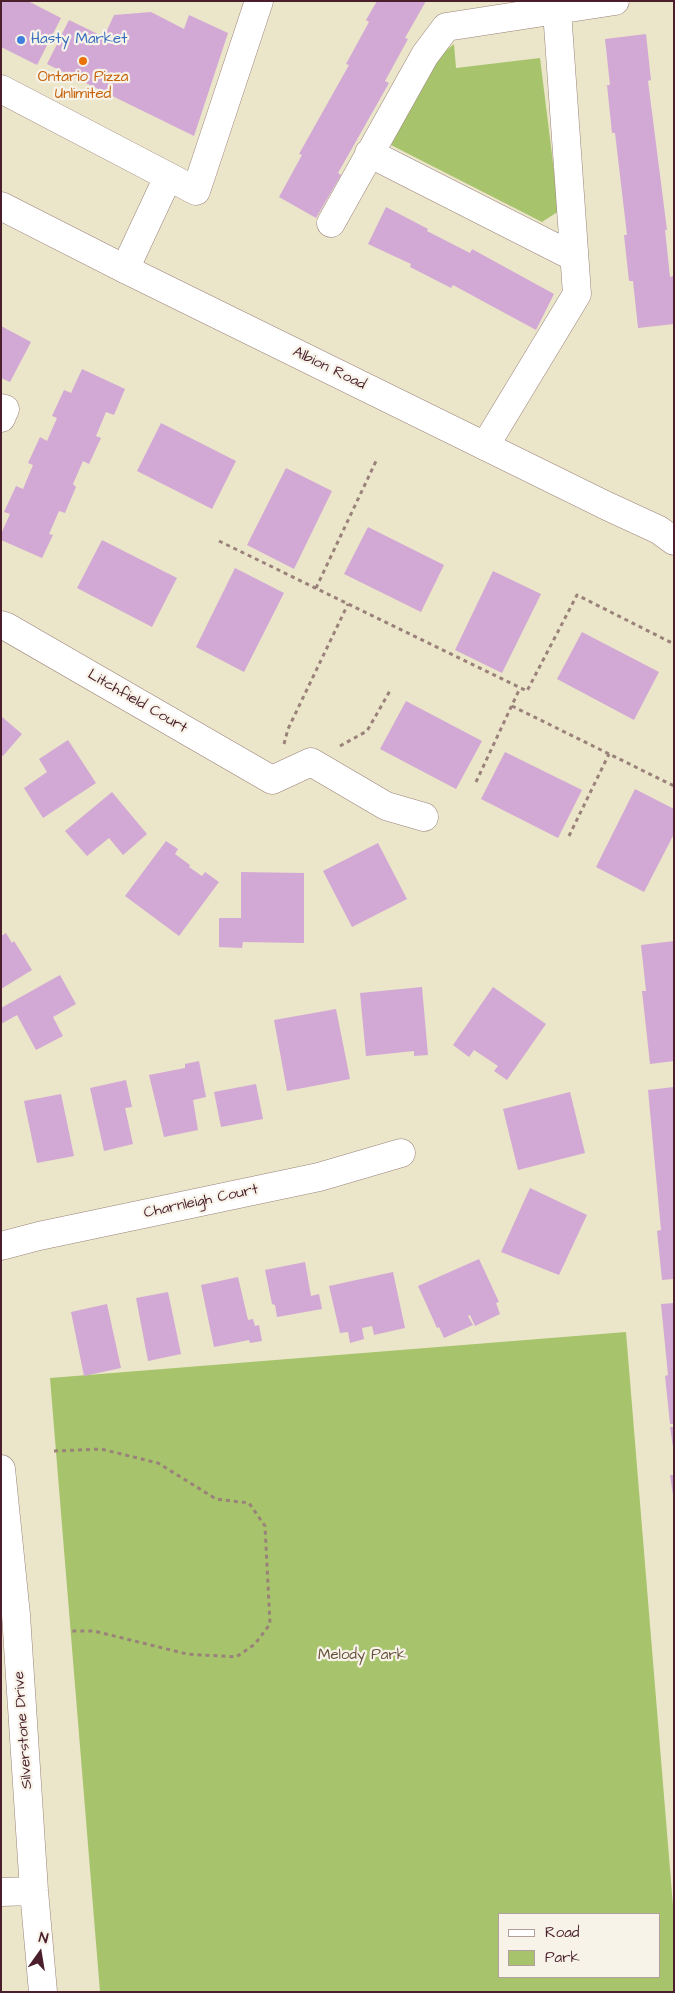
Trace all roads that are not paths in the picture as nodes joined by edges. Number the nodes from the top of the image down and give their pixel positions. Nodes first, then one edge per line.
1 (259, 1) edge
2 (615, 1) edge
3 (557, 11) junction
4 (1, 89) edge
5 (369, 153) junction
6 (168, 177) junction
7 (1, 206) edge
8 (331, 223) dead end
9 (574, 257) junction
10 (125, 269) junction
11 (1, 408) edge
12 (1, 418) edge
13 (485, 446) junction
14 (669, 534) edge
15 (1, 625) edge
16 (424, 817) dead end
17 (401, 1152) dead end
18 (1, 1246) edge
19 (1, 1469) edge
20 (34, 1891) junction
21 (1, 1892) edge
22 (43, 1992) edge

1 - 6 street
2 - 3 street
3 - 5 street
3 - 9 street
4 - 6 street
5 - 8 street
5 - 9 street
6 - 10 street
7 - 10 street, Albion Road
9 - 13 street
10 - 13 street, Albion Road
11 - 12 street
13 - 14 street, Albion Road
15 - 16 street, Litchfield Court
17 - 18 street, Charnleigh Court
19 - 20 street, Silverstone Drive
20 - 21 street
20 - 22 street, Silverstone Drive

